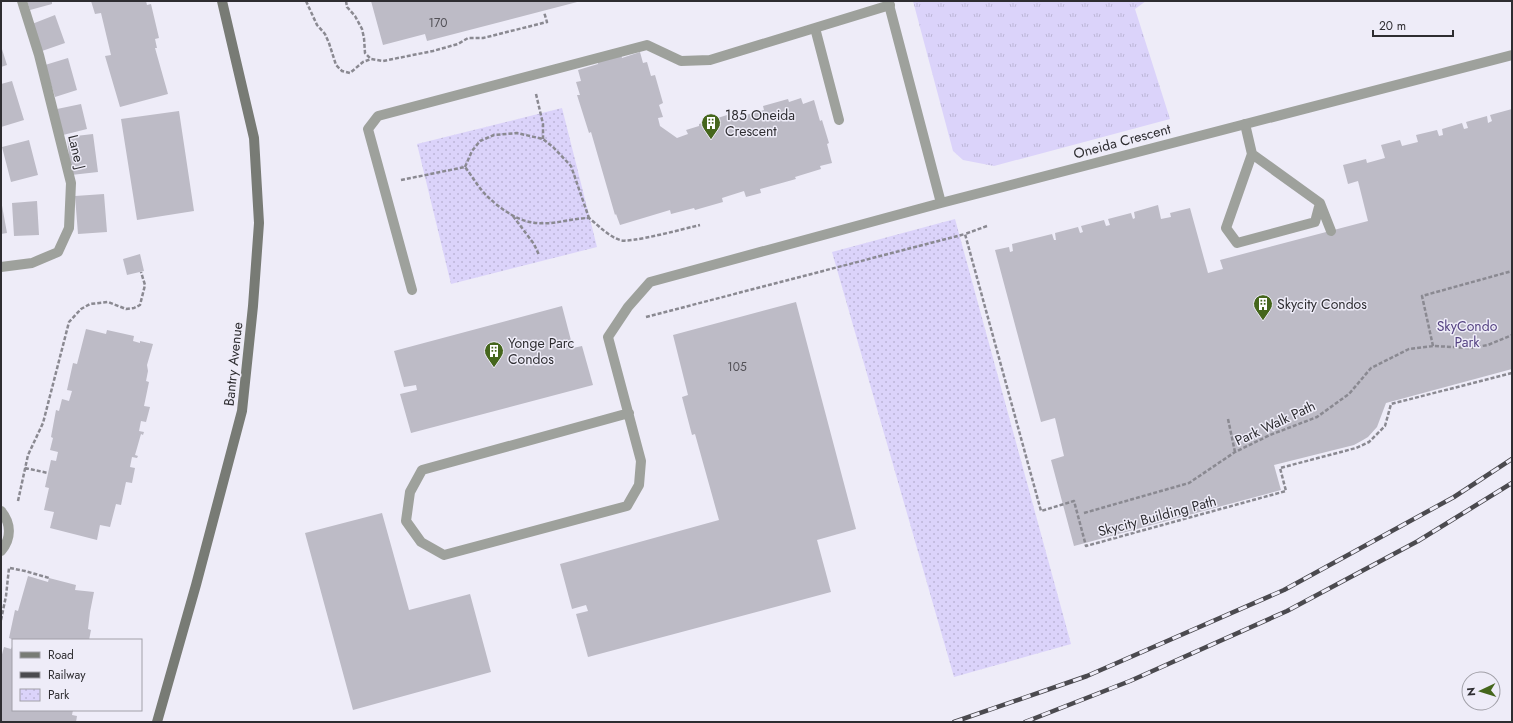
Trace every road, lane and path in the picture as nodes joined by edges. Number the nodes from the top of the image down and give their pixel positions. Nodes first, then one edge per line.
1 (22, 1) edge
2 (222, 1) edge
3 (306, 1) edge
4 (346, 1) edge
5 (889, 3) edge
6 (544, 12) dead end
7 (814, 28) junction
8 (1512, 55) edge
9 (371, 59) junction
10 (532, 75) junction
11 (839, 120) dead end
12 (1245, 124) junction
13 (543, 139) junction
14 (1252, 154) junction
15 (465, 168) junction
16 (383, 184) junction
17 (941, 203) junction
18 (1320, 203) junction
19 (513, 216) junction
20 (589, 218) junction
21 (700, 225) dead end
22 (986, 226) dead end
23 (1331, 231) dead end
24 (965, 234) junction
25 (539, 255) dead end
26 (1, 267) edge
27 (1512, 271) edge
28 (141, 272) dead end
29 (412, 290) dead end
30 (617, 324) junction
31 (1512, 335) edge
32 (1433, 346) junction
33 (1512, 373) edge
34 (629, 413) junction
35 (1228, 419) dead end
36 (1235, 452) junction
37 (25, 468) junction
38 (48, 473) dead end
39 (17, 507) dead end
40 (1, 511) edge
41 (1084, 513) dead end
42 (1, 551) edge
43 (5, 568) dead end
44 (9, 568) junction
45 (49, 578) dead end
46 (1, 620) edge
47 (158, 722) edge

1 - 26 street, Lane J
2 - 47 street, Bantry Avenue
3 - 9 path
4 - 9 path
5 - 7 street
5 - 17 street
6 - 9 path
7 - 10 street
7 - 11 street
8 - 12 street, Oneida Crescent
10 - 13 path
10 - 16 street
12 - 14 street
12 - 17 street, Oneida Crescent
13 - 15 path
13 - 20 path
14 - 18 street
14 - 18 street
15 - 16 path
15 - 19 path
16 - 29 street
17 - 30 street, Oneida Crescent
18 - 23 street
19 - 20 path
19 - 25 path
20 - 21 path
22 - 24 path
24 - 30 path
24 - 33 path, Skycity Building Path
27 - 32 path
28 - 37 path
30 - 34 street, Oneida Crescent
31 - 32 path, Park Walk Path
32 - 36 path, Park Walk Path
34 - 34 street, Oneida Crescent
35 - 36 path
36 - 41 path, Park Walk Path
37 - 38 path
37 - 39 path
40 - 42 street
43 - 44 path
44 - 45 path
44 - 46 path

